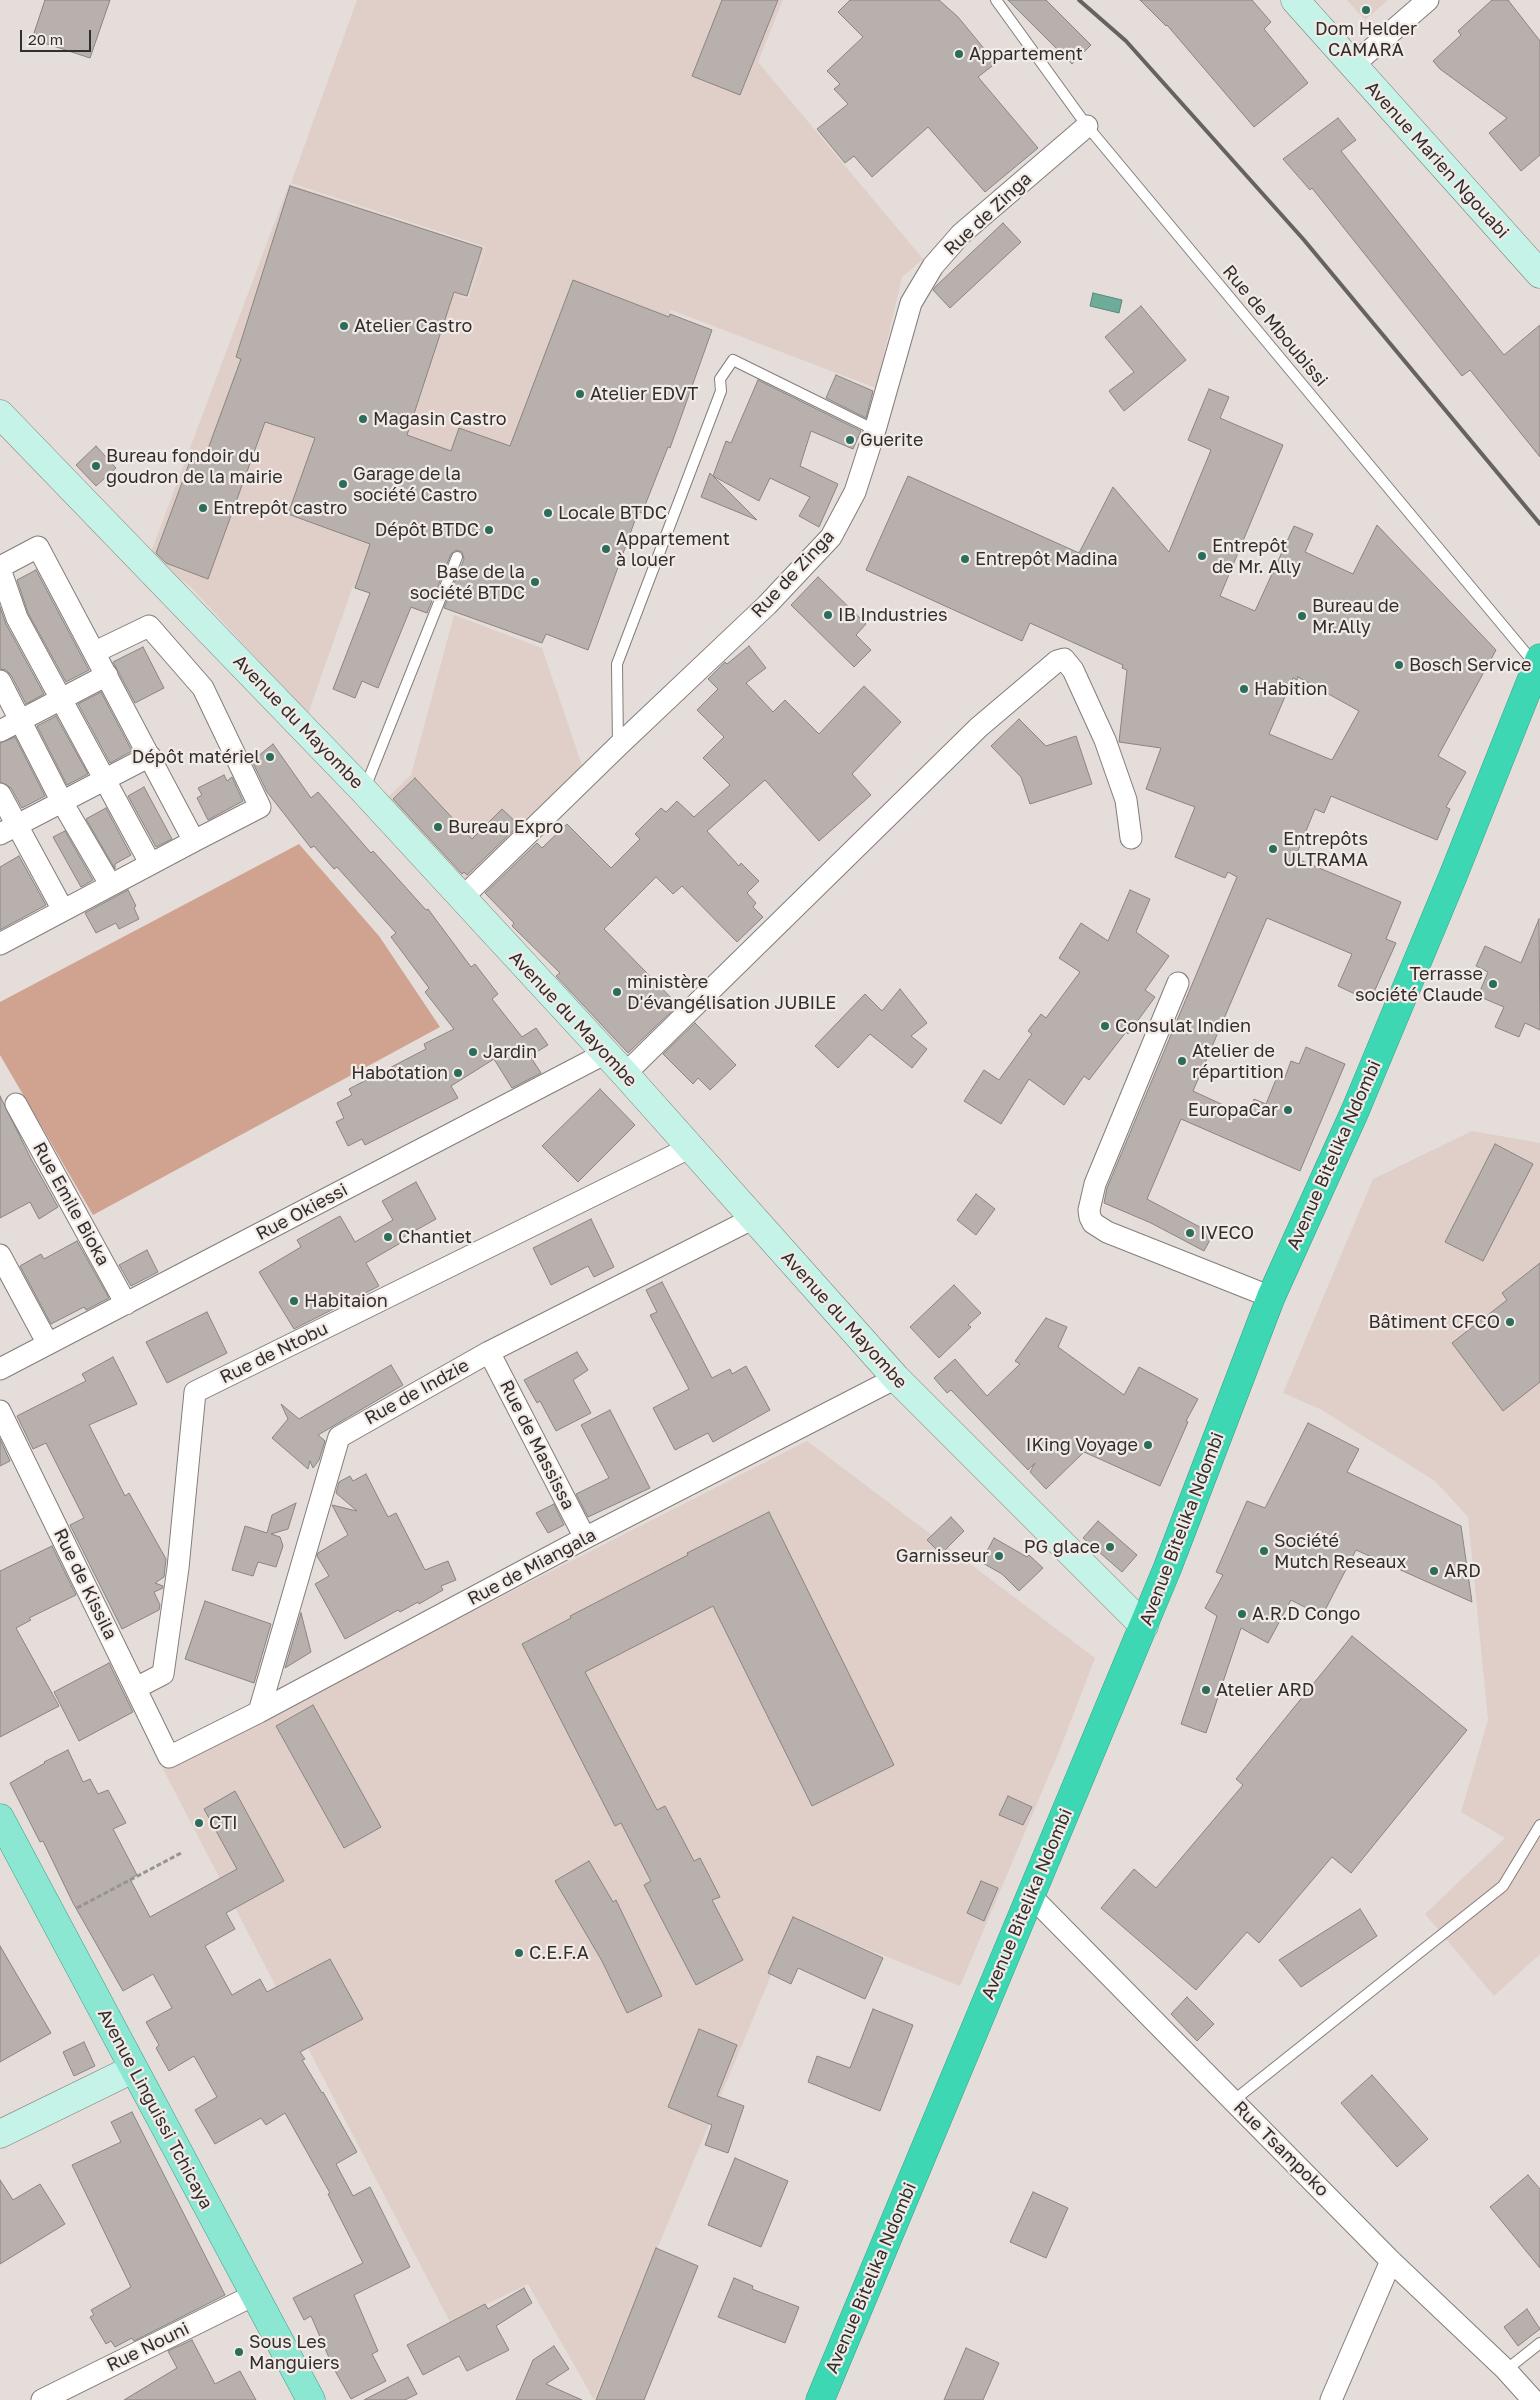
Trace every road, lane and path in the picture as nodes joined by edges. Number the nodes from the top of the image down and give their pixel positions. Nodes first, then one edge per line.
1 (996, 0) edge
2 (1295, 0) edge
3 (1428, 0) edge
4 (1352, 66) junction
5 (1087, 126) junction
6 (1540, 274) edge
7 (0, 414) edge
8 (875, 430) junction
9 (457, 557) dead end
10 (0, 568) edge
11 (95, 652) junction
12 (1538, 662) edge
13 (107, 675) junction
14 (0, 681) edge
15 (62, 700) junction
16 (21, 720) junction
17 (0, 731) edge
18 (618, 746) junction
19 (150, 756) junction
20 (105, 780) junction
21 (364, 791) junction
22 (0, 794) edge
23 (62, 802) junction
24 (9, 830) edge
25 (1131, 838) dead end
26 (194, 841) junction
27 (150, 863) junction
28 (110, 884) junction
29 (462, 898) junction
30 (63, 910) junction
31 (0, 944) edge
32 (1178, 983) dead end
33 (604, 1054) junction
34 (625, 1074) junction
35 (16, 1104) dead end
36 (689, 1148) junction
37 (752, 1219) junction
38 (0, 1255) edge
39 (1272, 1297) junction
40 (126, 1304) junction
41 (48, 1344) junction
42 (489, 1352) junction
43 (0, 1369) edge
44 (896, 1378) junction
45 (0, 1411) edge
46 (585, 1538) junction
47 (1144, 1626) junction
48 (136, 1688) junction
49 (259, 1712) junction
50 (169, 1757) joint
51 (0, 1818) edge
52 (1540, 1825) edge
53 (183, 1852) dead end
54 (1030, 1895) junction
55 (54, 1920) junction
56 (133, 2069) junction
57 (1233, 2101) junction
58 (0, 2134) edge
59 (1391, 2261) junction
60 (254, 2295) junction
61 (1540, 2343) edge
62 (1506, 2370) junction
63 (42, 2400) edge
64 (311, 2400) edge
65 (820, 2400) edge
66 (1332, 2400) edge
67 (1533, 2400) edge

1 - 5 lane, Rue de Mboubissi
2 - 4 street, Avenue Marien Ngouabi
3 - 4 street
4 - 6 street, Avenue Marien Ngouabi
5 - 8 street, Rue de Zinga
5 - 12 lane, Rue de Mboubissi
7 - 21 street, Avenue du Mayombe
8 - 18 street, Rue de Zinga
8 - 18 lane
9 - 21 lane
10 - 11 street
10 - 15 street
11 - 13 street
11 - 26 street
12 - 39 highway, Avenue Bitelika Ndombi
13 - 15 street
13 - 19 street
14 - 16 street
15 - 16 street
15 - 20 street
16 - 17 street
16 - 23 street
18 - 29 street, Rue de Zinga
19 - 20 street
19 - 26 street
20 - 23 street
20 - 27 street
21 - 29 street, Avenue du Mayombe
22 - 24 street
23 - 24 street
23 - 28 street
24 - 30 street
25 - 34 street
26 - 27 street
27 - 28 street
28 - 30 street
29 - 33 street, Avenue du Mayombe
30 - 31 street
32 - 39 street
33 - 34 street, Avenue du Mayombe
33 - 40 street, Rue Okiessi
34 - 36 street, Avenue du Mayombe
35 - 40 street, Rue Emile Bioka
36 - 37 street, Avenue du Mayombe
36 - 48 street, Rue de Ntobu
37 - 42 street, Rue de Indzie
37 - 44 street, Avenue du Mayombe
38 - 41 street
39 - 47 highway, Avenue Bitelika Ndombi
40 - 41 street, Rue Okiessi
41 - 43 street, Rue Okiessi
42 - 46 street, Rue de Massissa
42 - 49 street, Rue de Indzie
44 - 46 street, Rue de Miangala
44 - 47 street, Avenue du Mayombe
45 - 48 street, Rue de Kissila
46 - 49 street, Rue de Miangala
47 - 54 highway, Avenue Bitelika Ndombi
48 - 50 street, Rue de Kissila
49 - 50 street, Rue de Miangala
51 - 55 main road, Avenue Linguissi Tchicaya
52 - 57 lane
53 - 55 path
54 - 57 street, Rue Tsampoko
54 - 65 highway, Avenue Bitelika Ndombi
55 - 56 main road, Avenue Linguissi Tchicaya
56 - 58 street
56 - 60 main road, Avenue Linguissi Tchicaya
57 - 59 street, Rue Tsampoko
59 - 62 street, Rue Tsampoko
59 - 66 street
60 - 63 street, Rue Nouni
60 - 64 main road, Avenue Linguissi Tchicaya
61 - 62 lane
62 - 67 street, Rue Tsampoko

